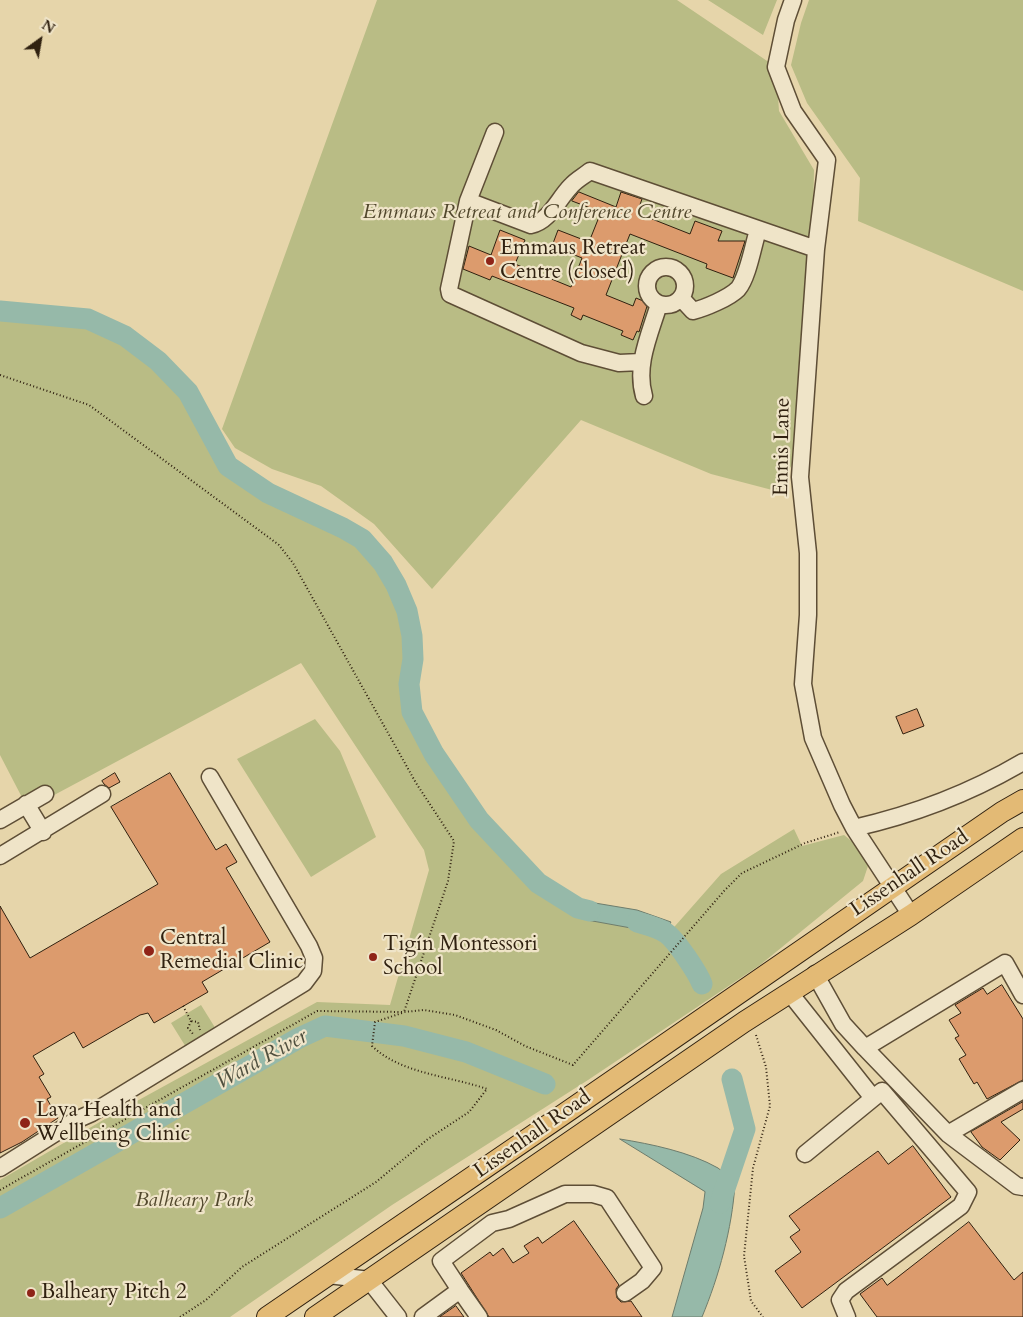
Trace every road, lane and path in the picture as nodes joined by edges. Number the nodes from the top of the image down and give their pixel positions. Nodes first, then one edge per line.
1 (793, 0) edge
2 (495, 132) dead end
3 (468, 201) junction
4 (758, 230) junction
5 (816, 249) junction
6 (681, 298) junction
7 (659, 304) junction
8 (641, 362) junction
9 (0, 375) edge
10 (644, 396) dead end
11 (1023, 762) edge
12 (210, 777) dead end
13 (45, 794) dead end
14 (102, 794) dead end
15 (1023, 800) edge
16 (26, 804) junction
17 (0, 820) edge
18 (854, 828) junction
19 (43, 832) junction
20 (1023, 838) edge
21 (0, 856) edge
22 (893, 887) junction
23 (911, 915) junction
24 (798, 950) junction
25 (815, 974) junction
26 (789, 992) junction
27 (1023, 995) edge
28 (183, 1006) dead end
29 (404, 1012) junction
30 (191, 1021) junction
31 (756, 1035) dead end
32 (865, 1048) junction
33 (1023, 1090) edge
34 (873, 1098) junction
35 (948, 1134) junction
36 (805, 1154) dead end
37 (0, 1168) edge
38 (1023, 1187) edge
39 (0, 1190) edge
40 (329, 1275) junction
41 (369, 1280) junction
42 (460, 1290) junction
43 (625, 1293) dead end
44 (180, 1317) edge
45 (267, 1317) edge
46 (315, 1317) edge
47 (398, 1317) edge
48 (423, 1317) edge
49 (479, 1317) edge
50 (763, 1317) edge
51 (847, 1317) edge

1 - 5 street, Ennis Lane
2 - 3 street
3 - 4 street
3 - 8 street
4 - 5 street
4 - 6 street
5 - 18 street, Ennis Lane
6 - 7 street
6 - 7 street
7 - 8 street
8 - 10 street
9 - 29 path
11 - 18 street
12 - 37 street
13 - 16 street
14 - 19 street
15 - 22 main road, Lissenhall Road
16 - 17 street
16 - 19 street
18 - 22 street, Ennis Lane
18 - 29 path
19 - 21 street
20 - 23 main road, Lissenhall Road
22 - 23 street, Ennis Lane
22 - 24 main road, Lissenhall Road
23 - 25 main road, Lissenhall Road
24 - 25 main road
24 - 40 main road, Lissenhall Road
25 - 26 main road, Lissenhall Road
25 - 32 street
26 - 34 street
26 - 41 main road, Lissenhall Road
27 - 32 street
28 - 30 path
29 - 39 path
29 - 44 path
30 - 30 path
31 - 50 path
32 - 35 street
33 - 35 street
34 - 36 street
34 - 51 street
35 - 38 street
40 - 41 street
40 - 45 main road, Lissenhall Road
41 - 46 main road, Lissenhall Road
41 - 47 street
42 - 43 street
42 - 48 street
42 - 49 street

